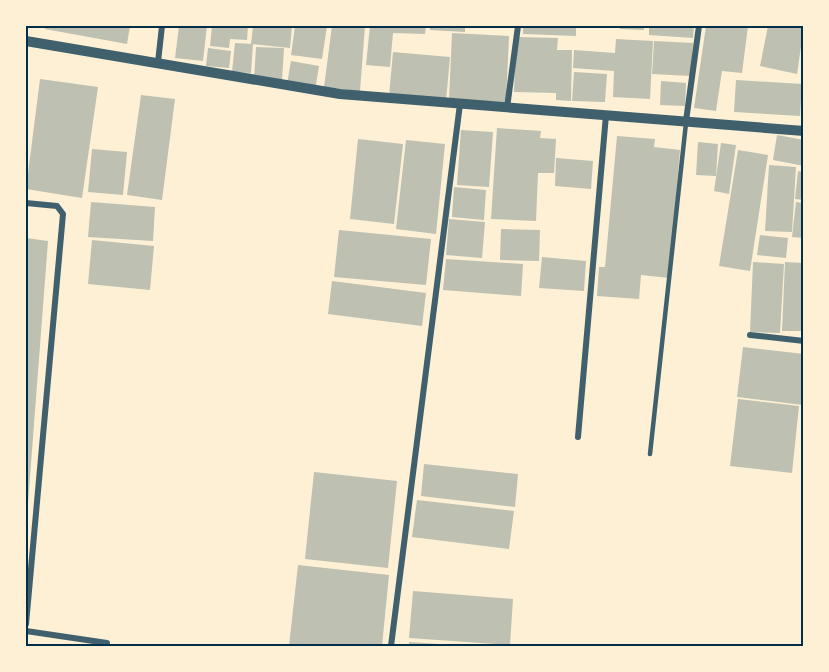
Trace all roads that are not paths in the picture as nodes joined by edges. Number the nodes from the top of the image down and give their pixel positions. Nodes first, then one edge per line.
1 (162, 26) edge
2 (518, 26) edge
3 (699, 26) edge
4 (26, 41) edge
5 (158, 63) junction
6 (460, 104) junction
7 (506, 109) junction
8 (606, 115) junction
9 (686, 121) junction
10 (804, 131) edge
11 (26, 203) edge
12 (750, 335) dead end
13 (804, 341) edge
14 (578, 436) dead end
15 (650, 454) dead end
16 (26, 607) edge
17 (26, 624) edge
18 (26, 631) edge
19 (107, 643) dead end
20 (391, 646) edge

1 - 5 street
2 - 7 street
3 - 9 street
4 - 5 street
5 - 6 street
6 - 7 street
6 - 20 street
7 - 8 street
8 - 9 street
8 - 14 street
9 - 10 street
9 - 15 lane
11 - 16 street
12 - 13 street
16 - 17 street
18 - 19 street

